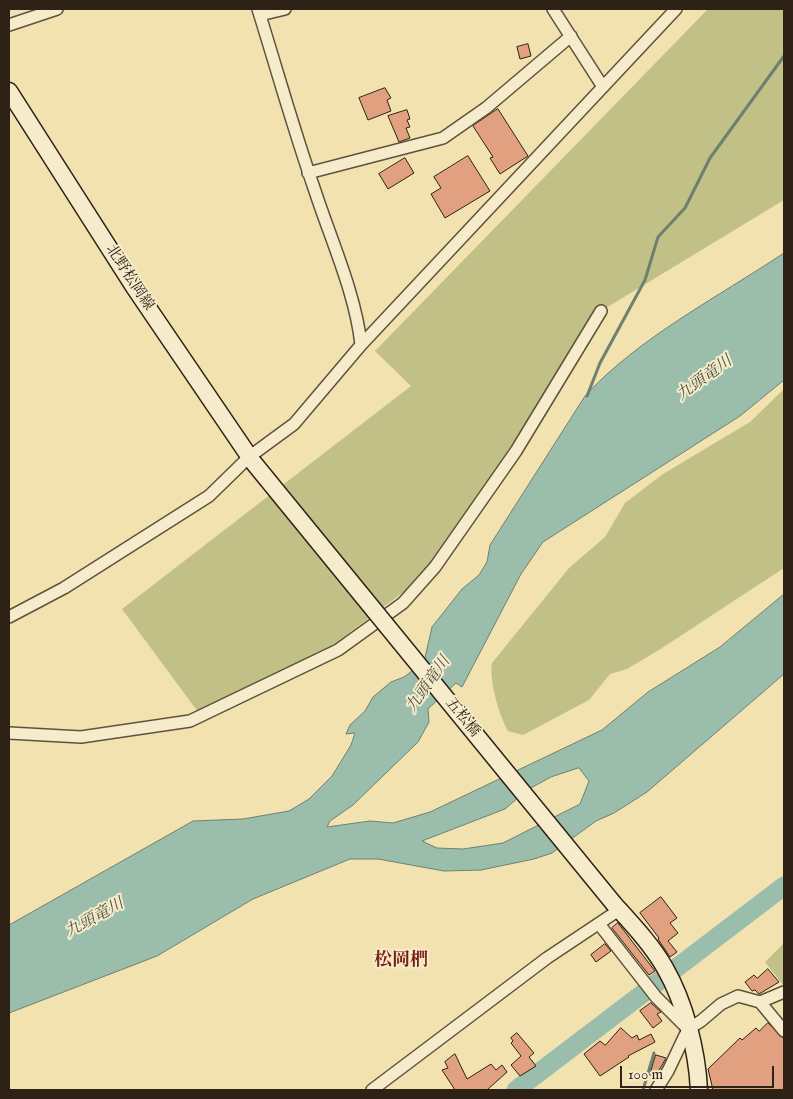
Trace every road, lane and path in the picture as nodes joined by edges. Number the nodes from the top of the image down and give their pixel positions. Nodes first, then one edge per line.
1 (57, 9) edge
2 (285, 9) edge
3 (553, 9) edge
4 (676, 9) edge
5 (259, 12) edge
6 (9, 25) edge
7 (571, 36) junction
8 (603, 87) junction
9 (9, 91) edge
10 (308, 173) junction
11 (601, 311) dead end
12 (360, 345) junction
13 (251, 460) junction
14 (9, 617) edge
15 (9, 733) edge
16 (617, 907) junction
17 (599, 924) junction
18 (784, 992) edge
19 (760, 1002) junction
20 (688, 1029) junction
21 (784, 1031) edge
22 (372, 1090) edge
23 (656, 1090) edge
24 (699, 1090) edge

1 - 6 street
2 - 5 street
3 - 7 street
4 - 8 street
5 - 10 street
7 - 8 street
7 - 10 street
8 - 12 street
9 - 13 main road, 北野松岡線
10 - 12 street
11 - 15 street
12 - 13 street
13 - 14 street
13 - 16 main road, 五松橋, bridge
16 - 17 street
16 - 20 main road
17 - 20 street
17 - 22 street
18 - 19 street
19 - 20 street
19 - 21 street
20 - 23 street
20 - 24 main road

